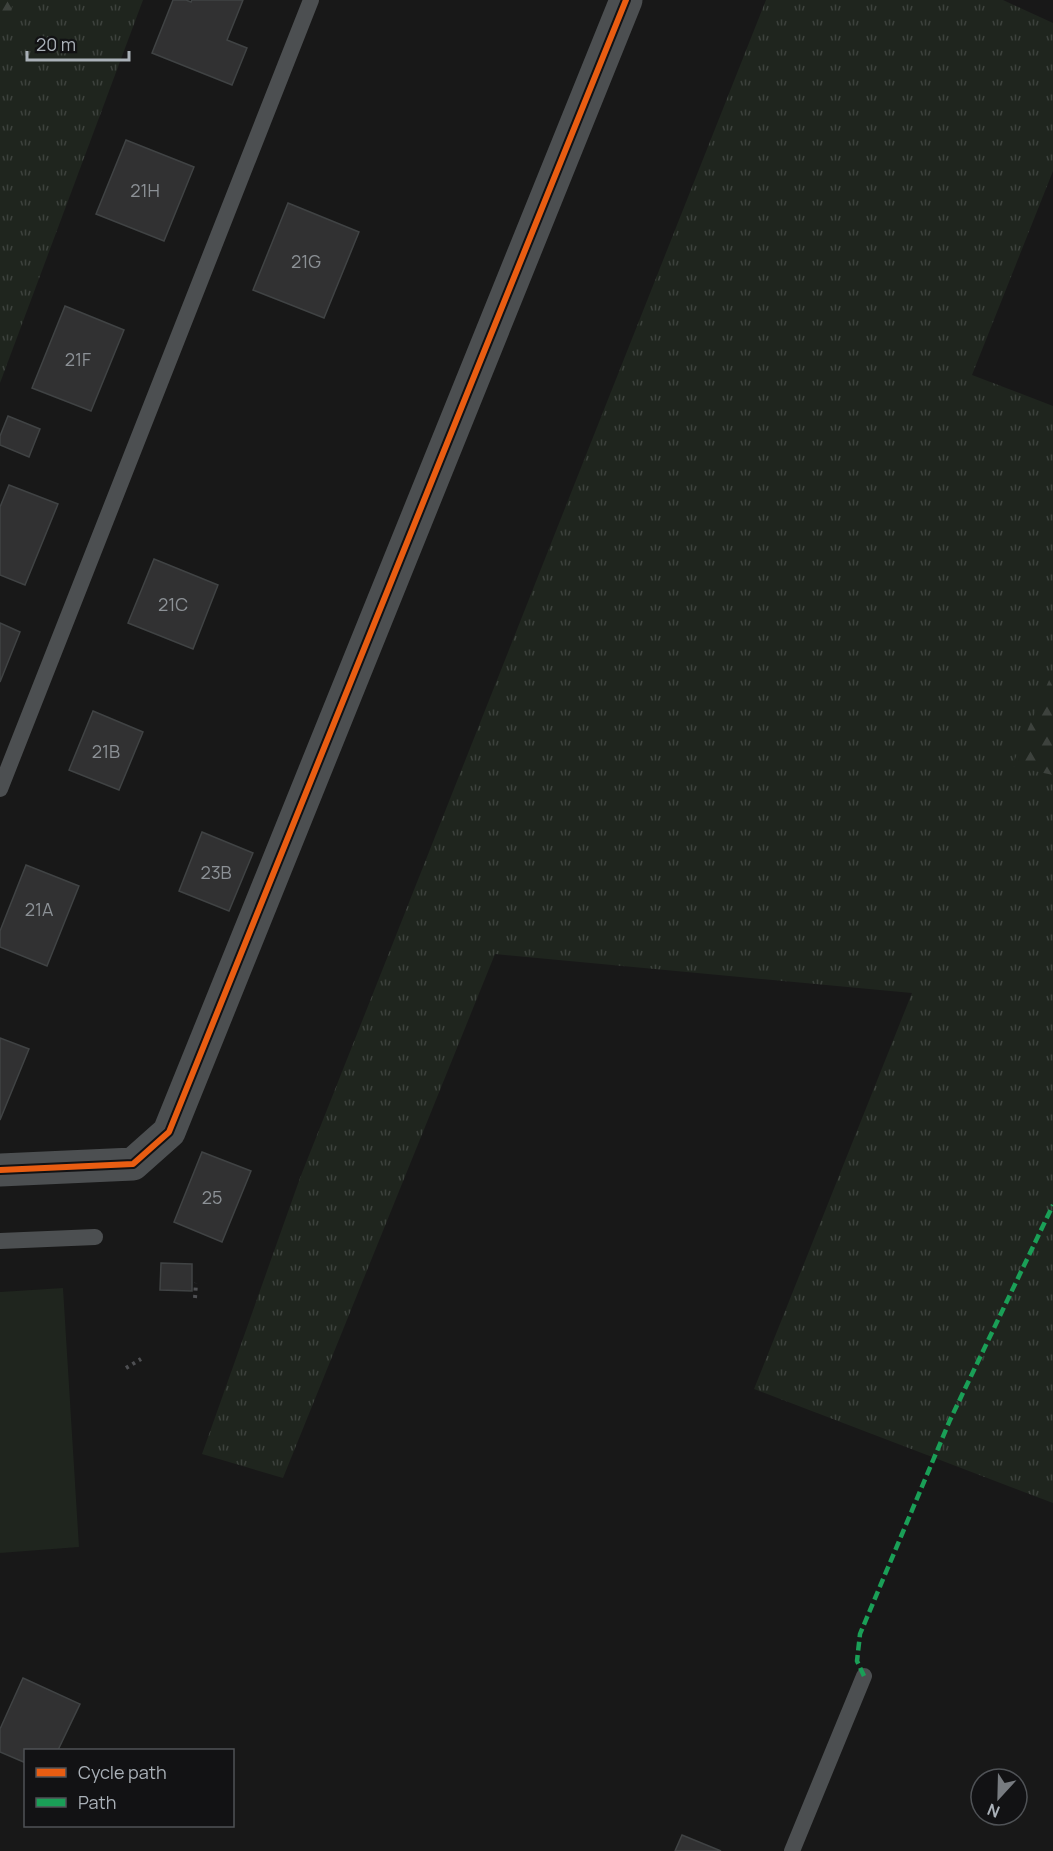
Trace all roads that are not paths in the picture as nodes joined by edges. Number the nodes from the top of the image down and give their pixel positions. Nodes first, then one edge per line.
1 (311, 0) edge
2 (626, 0) edge
3 (0, 789) edge
4 (0, 1170) edge
5 (95, 1237) dead end
6 (0, 1241) edge
7 (864, 1676) dead end
8 (792, 1851) edge

1 - 3 lane
2 - 4 street
5 - 6 lane
7 - 8 lane

